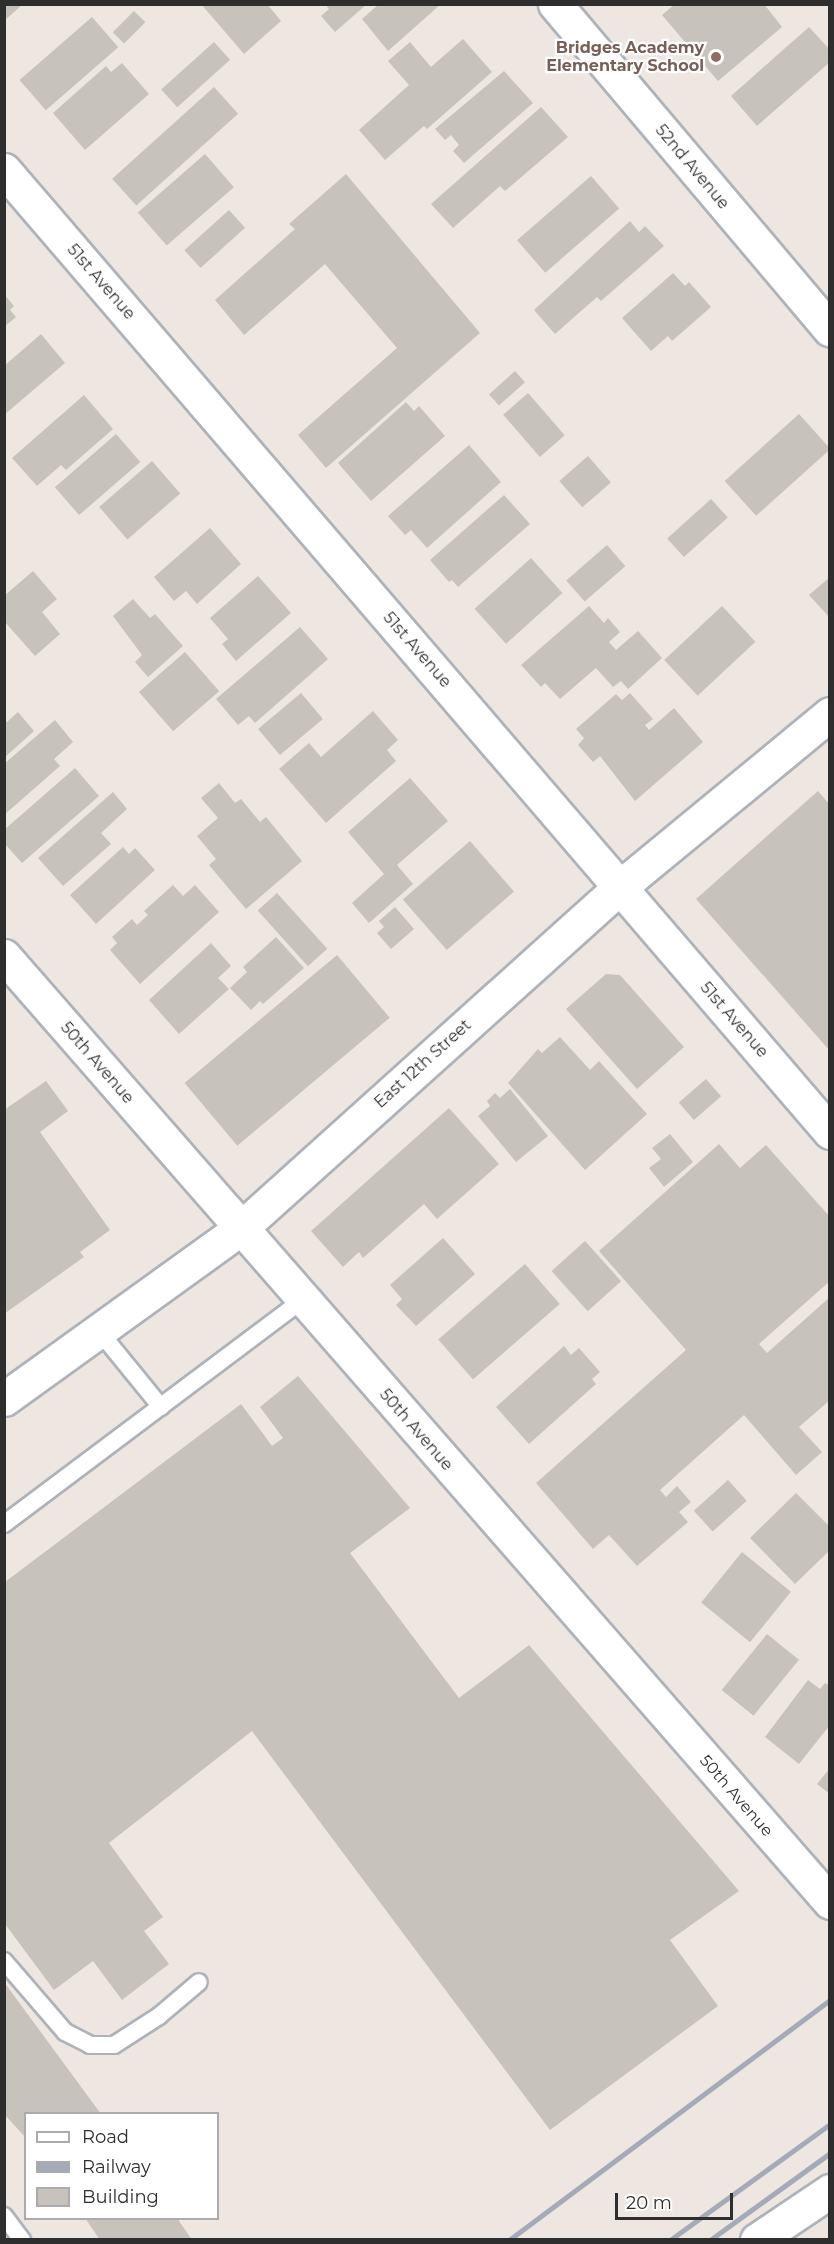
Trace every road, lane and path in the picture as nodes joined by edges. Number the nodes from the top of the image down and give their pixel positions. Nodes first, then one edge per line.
1 (555, 4) edge
2 (4, 170) edge
3 (830, 329) edge
4 (830, 714) edge
5 (620, 887) junction
6 (4, 956) edge
7 (830, 1132) edge
8 (240, 1229) junction
9 (302, 1300) junction
10 (99, 1331) junction
11 (4, 1399) edge
12 (161, 1407) junction
13 (4, 1524) edge
14 (830, 1902) edge
15 (4, 1960) edge
16 (198, 1982) dead end
17 (830, 2191) edge
18 (4, 2216) edge
19 (22, 2240) edge
20 (757, 2240) edge

1 - 3 street, 52nd Avenue
2 - 5 street, 51st Avenue
4 - 5 street, East 12th Street
5 - 7 street, 51st Avenue
5 - 8 street, East 12th Street
6 - 8 street, 50th Avenue
8 - 9 street, 50th Avenue
8 - 10 street, East 12th Street
9 - 12 lane
9 - 14 street, 50th Avenue
10 - 11 street, East 12th Street
10 - 12 lane
12 - 13 lane
15 - 16 lane
17 - 20 street
18 - 19 lane

